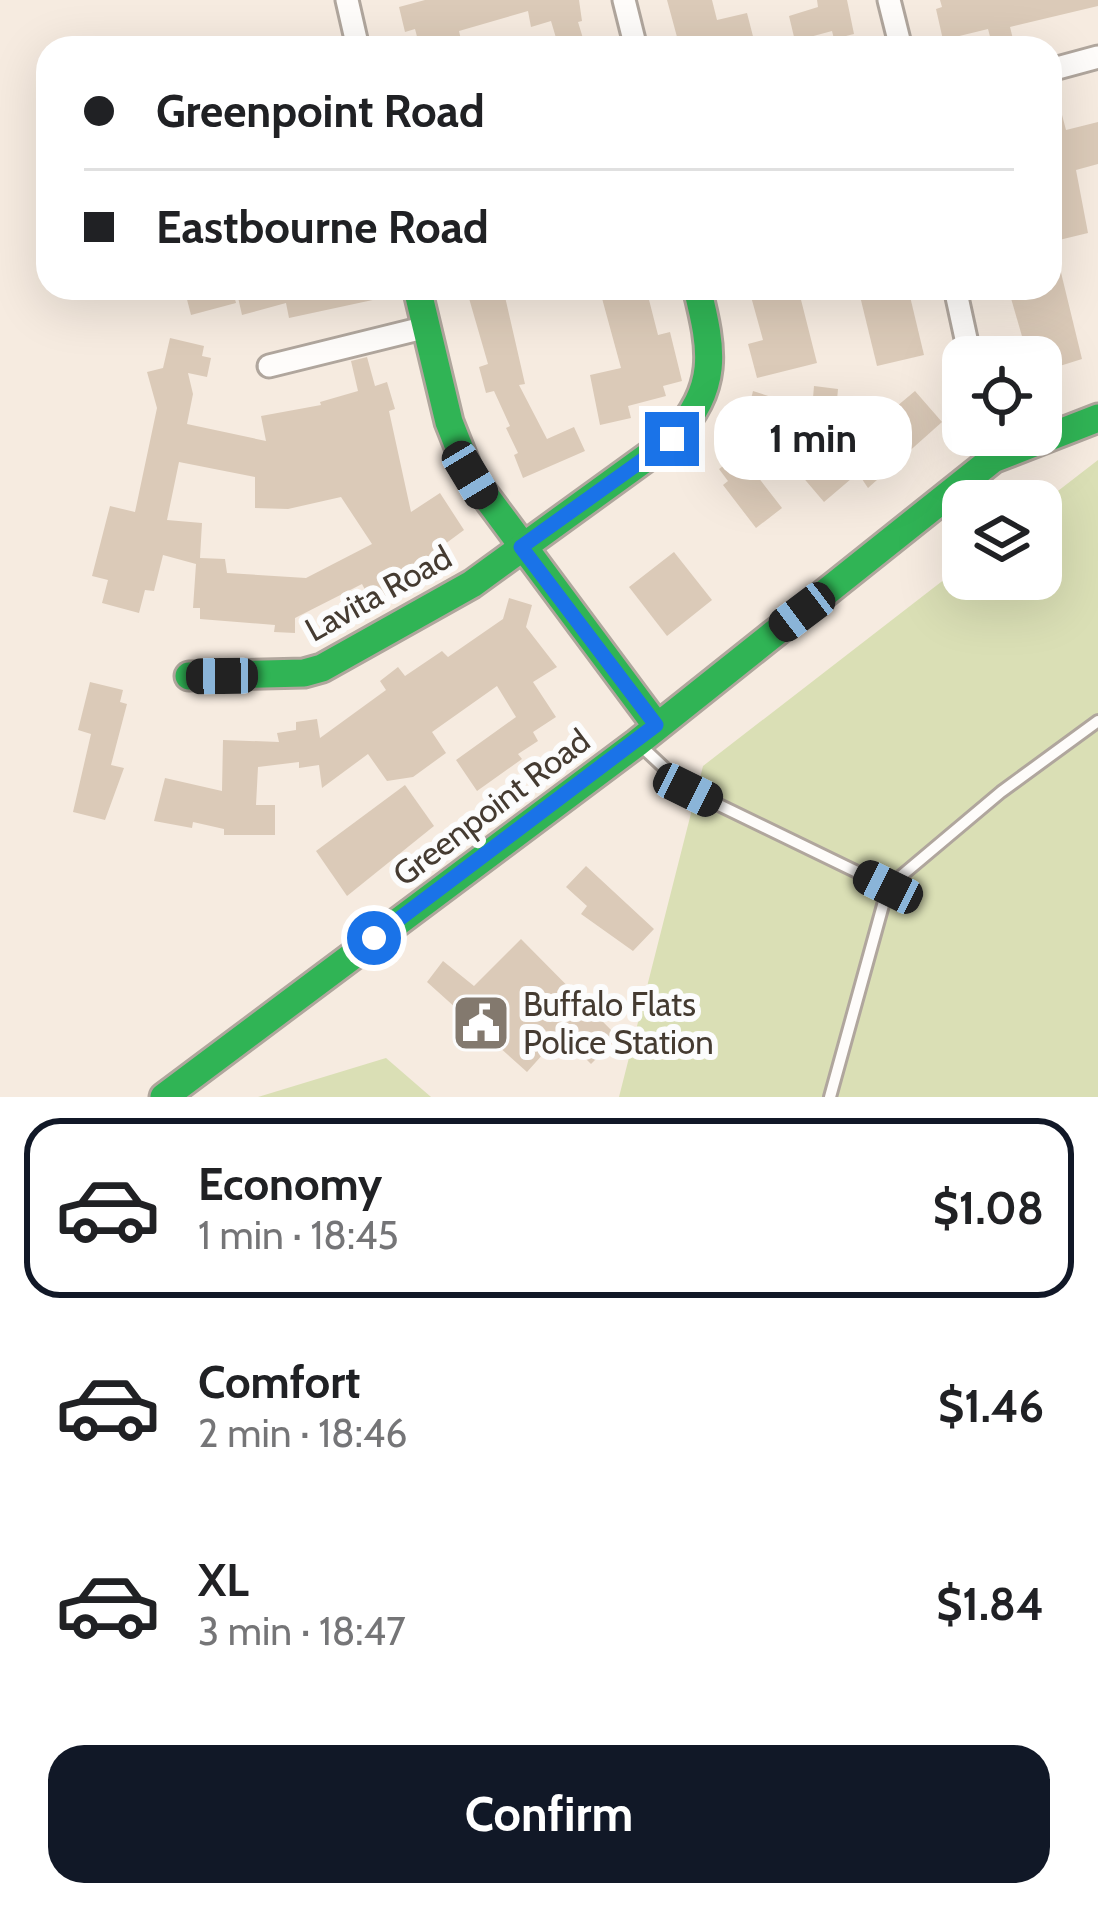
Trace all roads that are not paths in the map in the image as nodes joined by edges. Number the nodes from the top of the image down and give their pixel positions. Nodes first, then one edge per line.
1 (346, 0) edge
2 (624, 0) edge
3 (889, 0) edge
4 (355, 36) edge
5 (633, 36) edge
6 (898, 36) edge
7 (1098, 57) edge
8 (1062, 67) edge
9 (421, 300) edge
10 (700, 300) edge
11 (958, 300) edge
12 (427, 327) junction
13 (965, 336) edge
14 (269, 366) dead end
15 (1098, 418) edge
16 (1062, 428) edge
17 (979, 456) edge
18 (521, 547) junction
19 (189, 676) dead end
20 (1098, 722) edge
21 (647, 734) junction
22 (888, 887) junction
23 (164, 1097) edge
24 (830, 1097) edge

1 - 4 street
2 - 5 street
3 - 6 street
7 - 8 street
9 - 12 street
10 - 18 street, Lavita Road
11 - 13 street
12 - 14 street
12 - 18 street
15 - 16 street, Greenpoint Road
17 - 21 street, Greenpoint Road
18 - 19 street, Lavita Road
18 - 21 street
20 - 22 lane
21 - 22 lane
21 - 23 street, Greenpoint Road
22 - 24 lane

